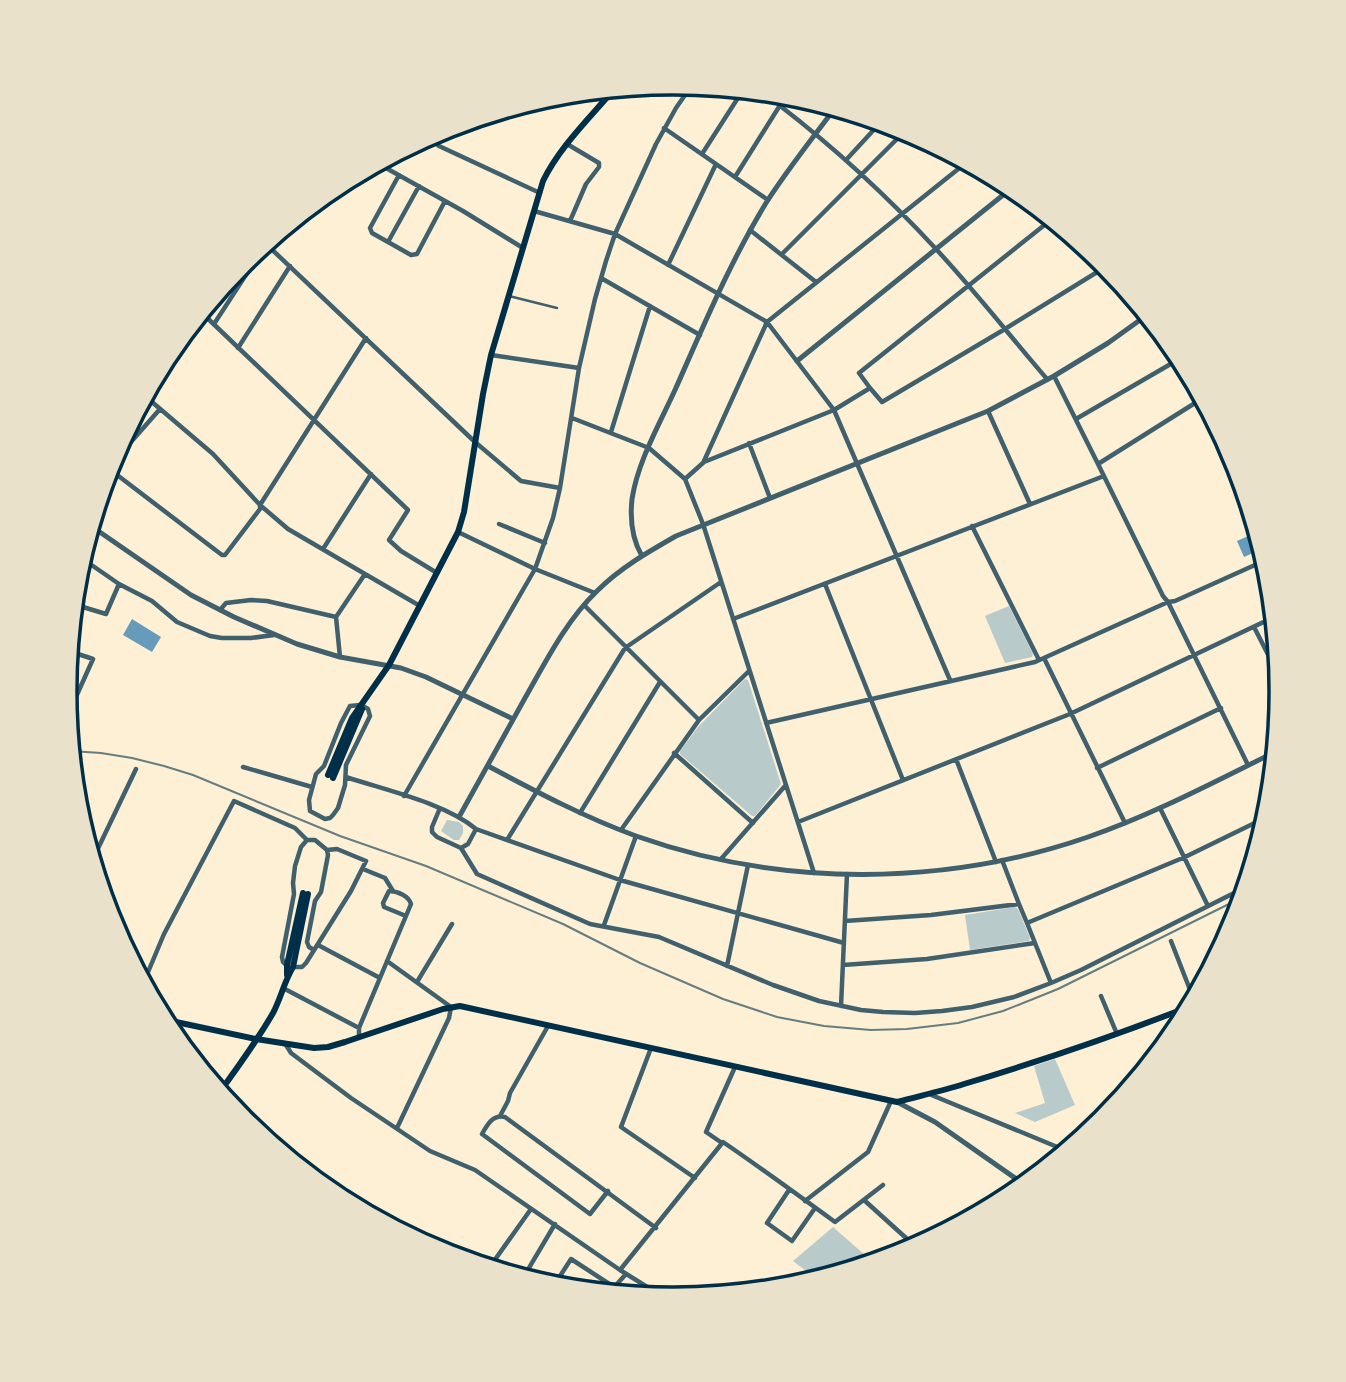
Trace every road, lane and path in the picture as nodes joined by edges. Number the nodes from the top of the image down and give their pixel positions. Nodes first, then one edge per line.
1 (685, 95) edge
2 (606, 99) edge
3 (737, 99) edge
4 (779, 105) joint
5 (829, 116) edge
6 (664, 128) junction
7 (873, 130) edge
8 (816, 133) junction
9 (898, 139) edge
10 (437, 144) edge
11 (567, 144) junction
12 (702, 154) junction
13 (846, 160) junction
14 (716, 164) junction
15 (387, 168) edge
16 (959, 168) edge
17 (861, 175) junction
18 (400, 176) junction
19 (735, 177) junction
20 (419, 187) junction
21 (540, 192) junction
22 (1004, 195) edge
23 (768, 200) junction
24 (446, 201) junction
25 (534, 211) junction
26 (901, 214) junction
27 (570, 221) junction
28 (1044, 225) edge
29 (750, 230) junction
30 (615, 234) junction
31 (388, 242) junction
32 (523, 248) junction
33 (273, 250) edge
34 (936, 250) junction
35 (782, 254) junction
36 (668, 265) junction
37 (290, 267) junction
38 (1096, 273) edge
39 (601, 278) junction
40 (242, 280) edge
41 (816, 282) junction
42 (968, 286) junction
43 (719, 294) junction
44 (509, 296) junction
45 (650, 306) junction
46 (557, 308) dead end
47 (208, 318) edge
48 (1140, 320) edge
49 (767, 322) junction
50 (214, 324) junction
51 (1005, 330) junction
52 (700, 335) junction
53 (366, 338) junction
54 (238, 348) junction
55 (491, 355) junction
56 (797, 361) junction
57 (1171, 364) edge
58 (579, 368) junction
59 (1054, 376) junction
60 (1047, 379) junction
61 (870, 388) junction
62 (152, 402) edge
63 (1195, 403) edge
64 (160, 409) junction
65 (834, 410) junction
66 (988, 411) junction
67 (572, 418) junction
68 (1076, 419) junction
69 (314, 421) junction
70 (611, 433) junction
71 (132, 441) edge
72 (475, 442) junction
73 (749, 443) junction
74 (649, 448) junction
75 (704, 462) junction
76 (858, 464) junction
77 (1098, 464) junction
78 (371, 474) junction
79 (118, 475) edge
80 (1104, 476) junction
81 (685, 479) junction
82 (560, 488) junction
83 (770, 498) junction
84 (1030, 504) junction
85 (260, 505) junction
86 (499, 524) dead end
87 (703, 524) junction
88 (972, 526) junction
89 (99, 532) edge
90 (458, 533) junction
91 (545, 543) junction
92 (323, 549) junction
93 (642, 555) junction
94 (897, 555) junction
95 (1256, 565) edge
96 (90, 566) edge
97 (535, 569) junction
98 (437, 573) junction
99 (365, 574) junction
100 (721, 582) junction
101 (118, 584) junction
102 (825, 584) junction
103 (595, 593) junction
104 (1168, 603) junction
105 (584, 605) junction
106 (83, 607) edge
107 (420, 607) junction
108 (219, 610) junction
109 (336, 617) junction
110 (733, 619) junction
111 (1265, 622) edge
112 (1254, 627) junction
113 (275, 635) junction
114 (625, 648) junction
115 (78, 654) edge
116 (1195, 655) junction
117 (1268, 655) edge
118 (340, 657) junction
119 (1041, 659) junction
120 (388, 665) junction
121 (750, 671) junction
122 (950, 680) junction
123 (660, 682) junction
124 (77, 694) edge
125 (462, 695) junction
126 (871, 699) junction
127 (363, 704) junction
128 (1221, 708) junction
129 (1070, 714) junction
130 (513, 719) junction
131 (699, 720) junction
132 (766, 723) junction
133 (674, 753) junction
134 (1265, 757) edge
135 (956, 759) junction
136 (1248, 765) junction
137 (488, 766) junction
138 (243, 767) dead end
139 (1097, 768) junction
140 (136, 769) dead end
141 (330, 776) dead end
142 (346, 777) junction
143 (903, 780) junction
144 (786, 786) junction
145 (312, 787) junction
146 (537, 792) junction
147 (404, 796) junction
148 (1160, 807) junction
149 (440, 808) junction
150 (580, 813) junction
151 (459, 817) junction
152 (753, 822) junction
153 (798, 822) junction
154 (1125, 823) junction
155 (1254, 823) edge
156 (476, 829) junction
157 (621, 830) junction
158 (636, 836) junction
159 (307, 840) junction
160 (507, 840) junction
161 (98, 848) edge
162 (461, 848) junction
163 (327, 850) junction
164 (1185, 857) junction
165 (722, 859) junction
166 (999, 861) junction
167 (748, 865) junction
168 (363, 869) junction
169 (814, 873) junction
170 (847, 874) junction
171 (620, 880) junction
172 (393, 891) junction
173 (1233, 893) edge
174 (306, 894) dead end
175 (1018, 904) junction
176 (1208, 905) junction
177 (738, 914) junction
178 (406, 916) junction
179 (845, 921) junction
180 (1027, 923) junction
181 (452, 924) dead end
182 (604, 925) junction
183 (1171, 941) dead end
184 (844, 943) junction
185 (1035, 943) junction
186 (316, 947) junction
187 (387, 961) junction
188 (291, 963) junction
189 (843, 965) junction
190 (727, 966) junction
191 (148, 973) edge
192 (380, 978) junction
193 (417, 982) junction
194 (1051, 983) junction
195 (283, 988) junction
196 (1189, 988) edge
197 (1101, 996) dead end
198 (841, 1006) junction
199 (452, 1007) junction
200 (1175, 1012) edge
201 (177, 1022) edge
202 (548, 1025) junction
203 (359, 1028) junction
204 (1117, 1034) junction
205 (359, 1038) junction
206 (256, 1039) junction
207 (286, 1045) junction
208 (651, 1048) junction
209 (735, 1067) junction
210 (225, 1084) edge
211 (928, 1094) junction
212 (894, 1102) junction
213 (500, 1116) junction
214 (397, 1128) junction
215 (722, 1143) junction
216 (1057, 1147) edge
217 (695, 1178) junction
218 (1016, 1179) edge
219 (883, 1185) dead end
220 (789, 1189) junction
221 (608, 1191) junction
222 (864, 1200) junction
223 (805, 1201) junction
224 (815, 1208) junction
225 (531, 1209) junction
226 (555, 1224) junction
227 (656, 1228) junction
228 (907, 1239) edge
229 (495, 1260) edge
230 (528, 1269) edge
231 (621, 1270) junction
232 (626, 1274) junction
233 (560, 1276) edge
234 (608, 1283) edge
235 (617, 1284) edge
236 (646, 1286) edge

1 - 6 street
2 - 11 main road
3 - 12 street
4 - 8 street
4 - 19 street
5 - 8 street
6 - 12 street
6 - 30 street
7 - 13 street
8 - 13 street
8 - 23 street
9 - 17 street
10 - 21 street
11 - 21 main road
11 - 27 street
12 - 14 street
13 - 17 street
14 - 19 street
14 - 36 street
15 - 18 street
16 - 26 street
17 - 26 street
17 - 35 street
18 - 20 street
18 - 31 street
19 - 23 street
20 - 24 street
20 - 31 street
21 - 25 main road
22 - 34 street
23 - 29 street
24 - 31 street
24 - 32 street
25 - 27 street
25 - 32 main road
26 - 34 street
26 - 41 street
27 - 30 street
28 - 42 street
29 - 35 street
29 - 43 street
30 - 36 street
30 - 39 street
32 - 44 main road
33 - 37 street
34 - 42 street
34 - 56 street
35 - 41 street
36 - 43 street
37 - 53 street
37 - 54 street
38 - 51 street
39 - 45 street
39 - 58 street
40 - 50 street
41 - 49 street
42 - 51 street
42 - 61 street
43 - 49 street
43 - 52 street
44 - 46 street
44 - 55 main road
45 - 52 street
45 - 70 street
47 - 50 street
48 - 59 street
49 - 56 street
49 - 75 street
50 - 54 street
51 - 60 street
51 - 61 street
52 - 74 street
53 - 69 street
53 - 72 street
54 - 69 street
55 - 58 street
55 - 72 main road
56 - 65 street
57 - 68 street
58 - 67 street
59 - 60 street
59 - 68 street
60 - 66 street
61 - 65 street
62 - 64 street
63 - 77 street
64 - 71 street
64 - 85 street
65 - 73 street
65 - 76 street
66 - 76 street
66 - 84 street
67 - 70 street
67 - 82 street
68 - 77 street
69 - 78 street
69 - 85 street
70 - 74 street
72 - 82 street
72 - 90 main road
73 - 75 street
73 - 83 street
74 - 81 street
74 - 93 street
75 - 81 street
76 - 83 street
76 - 94 street
77 - 80 street
78 - 92 street
78 - 98 street
79 - 85 street
80 - 84 street
80 - 104 street
81 - 87 street
82 - 91 street
83 - 87 street
84 - 88 street
85 - 92 street
86 - 91 street
87 - 93 street
87 - 100 street
88 - 94 street
88 - 119 street
89 - 108 street
90 - 97 street
90 - 98 main road
91 - 97 street
92 - 99 street
93 - 103 street
94 - 102 street
94 - 122 street
95 - 104 street
96 - 101 street
97 - 103 street
97 - 125 street
98 - 107 main road
99 - 107 street
99 - 109 street
100 - 110 street
100 - 114 street
101 - 106 street
101 - 113 street
102 - 110 street
102 - 126 street
103 - 105 street
104 - 116 street
104 - 119 street
105 - 114 street
105 - 130 street
107 - 120 main road
108 - 109 street
108 - 113 street
109 - 118 street
110 - 121 street
111 - 112 street
112 - 116 street
112 - 117 street
113 - 118 street
114 - 123 street
114 - 146 street
115 - 124 street
116 - 128 street
116 - 129 street
118 - 120 street
119 - 122 street
119 - 129 street
120 - 125 street
120 - 127 main road
121 - 131 street
121 - 132 street
122 - 126 street
123 - 131 street
123 - 150 street
125 - 130 street
125 - 147 street
126 - 132 street
126 - 143 street
127 - 141 main road
127 - 142 street
127 - 145 street
128 - 136 street
128 - 139 street
129 - 135 street
129 - 139 street
130 - 137 street
131 - 133 street
132 - 144 street
133 - 152 street
133 - 157 street
134 - 136 street
135 - 143 street
135 - 166 street
136 - 148 street
137 - 146 street
137 - 151 street
138 - 145 street
139 - 154 street
140 - 161 street
142 - 145 street
142 - 147 street
143 - 153 street
144 - 152 street
144 - 153 street
146 - 150 street
146 - 160 street
147 - 149 street
148 - 154 street
148 - 164 street
149 - 151 street
149 - 162 street
150 - 157 street
151 - 156 street
152 - 165 street
153 - 169 street
154 - 166 street
155 - 164 street
156 - 160 street
156 - 162 street
157 - 158 street
158 - 165 street
158 - 171 street
159 - 163 street
159 - 188 street
159 - 191 street
160 - 171 street
162 - 182 street
163 - 168 street
163 - 186 street
164 - 176 street
164 - 180 street
165 - 167 street
166 - 170 street
166 - 175 street
167 - 169 street
167 - 177 street
168 - 172 street
168 - 186 street
169 - 170 street
170 - 179 street
171 - 177 street
171 - 182 street
172 - 178 street
172 - 178 street
173 - 176 street
174 - 188 main road
175 - 179 street
175 - 180 street
176 - 194 street
177 - 184 street
177 - 190 street
178 - 187 street
179 - 184 street
180 - 185 street
181 - 193 street
182 - 190 street
183 - 196 street
184 - 189 street
185 - 189 street
185 - 194 street
186 - 188 street
186 - 192 street
187 - 192 street
187 - 193 street
188 - 195 main road
189 - 198 street
190 - 198 street
192 - 203 street
193 - 199 street
194 - 198 street
195 - 203 street
195 - 206 main road
197 - 204 street
199 - 202 main road
199 - 205 main road
199 - 214 street
200 - 204 main road
201 - 206 main road
202 - 208 main road
202 - 213 street
203 - 205 street
204 - 211 main road
205 - 207 main road
206 - 207 main road
206 - 210 main road
207 - 214 street
208 - 209 main road
208 - 217 street
209 - 212 main road
209 - 215 street
211 - 212 main road
211 - 216 street
212 - 218 street
212 - 223 street
213 - 221 street
213 - 221 street
214 - 225 street
215 - 217 street
215 - 220 street
217 - 227 street
219 - 222 street
220 - 223 street
220 - 224 street
221 - 227 street
222 - 224 street
222 - 228 street
223 - 224 street
225 - 226 street
225 - 229 street
226 - 230 street
226 - 231 street
227 - 231 street
231 - 232 street
232 - 235 street
232 - 236 street
233 - 234 street

